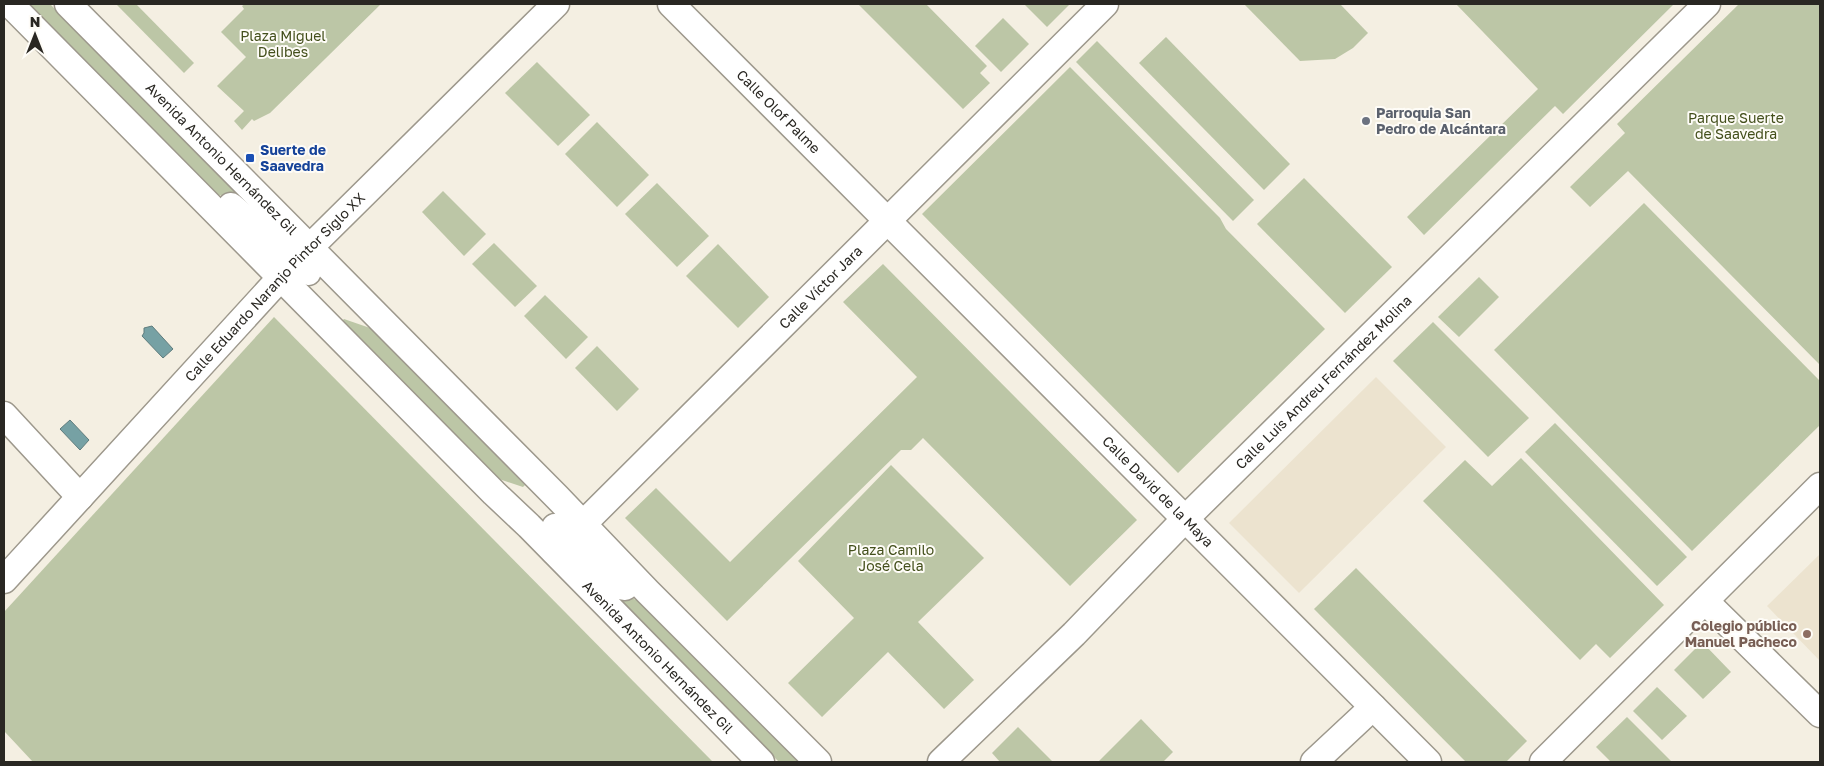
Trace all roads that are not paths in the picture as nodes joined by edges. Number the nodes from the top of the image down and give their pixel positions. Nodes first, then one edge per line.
1 (10, 4) edge
2 (68, 4) edge
3 (556, 4) edge
4 (671, 4) edge
5 (1105, 4) edge
6 (1707, 4) edge
7 (887, 221) junction
8 (295, 262) junction
9 (4, 415) edge
10 (1820, 486) edge
11 (80, 497) junction
12 (1185, 519) junction
13 (568, 538) junction
14 (4, 580) edge
15 (1705, 601) junction
16 (1373, 706) junction
17 (1820, 714) edge
18 (761, 762) edge
19 (818, 762) edge
20 (941, 762) edge
21 (1314, 762) edge
22 (1428, 762) edge
23 (1543, 762) edge

1 - 8 street, Avenida Antonio Hernández Gil
2 - 8 street, Avenida Antonio Hernández Gil
3 - 8 street, Calle Eduardo Naranjo Pintor Siglo XX
4 - 7 street, Calle Olof Palme
5 - 7 street, Calle Víctor Jara
6 - 12 street, Calle Luis Andreu Fernández Molina
7 - 12 street, Calle David de la Maya
7 - 13 street, Calle Víctor Jara
8 - 11 street, Calle Eduardo Naranjo Pintor Siglo XX
8 - 13 street, Avenida Antonio Hernández Gil
8 - 13 street, Avenida Antonio Hernández Gil
9 - 11 street
10 - 15 street
11 - 14 street, Calle Eduardo Naranjo Pintor Siglo XX
12 - 16 street, Calle David de la Maya
12 - 20 street, Calle Luis Andreu Fernández Molina
13 - 18 street, Avenida Antonio Hernández Gil
13 - 19 street, Avenida Antonio Hernández Gil
15 - 17 street
15 - 23 street
16 - 21 street
16 - 22 street, Calle David de la Maya

